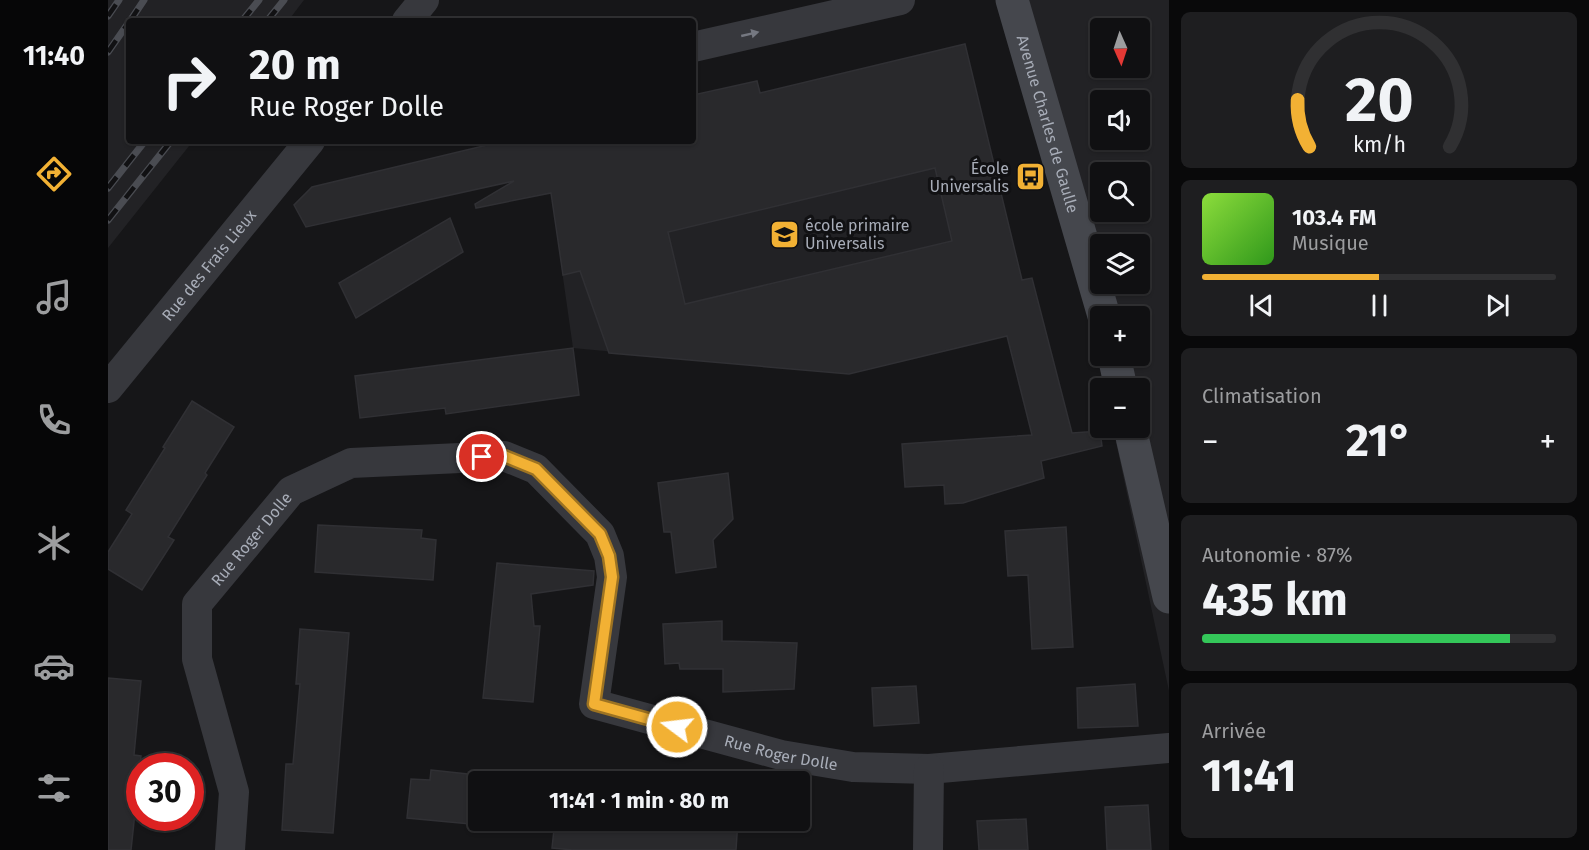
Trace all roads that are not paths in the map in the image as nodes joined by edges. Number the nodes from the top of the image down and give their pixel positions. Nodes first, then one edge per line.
1 (424, 0) edge
2 (900, 0) edge
3 (1012, 0) edge
4 (409, 18) edge
5 (696, 46) edge
6 (308, 144) edge
7 (1101, 306) edge
8 (108, 387) edge
9 (1132, 438) edge
10 (1169, 597) edge
11 (1169, 748) edge
12 (928, 769) junction
13 (230, 850) edge
14 (928, 850) edge

1 - 4 street
5 -> 2 street
3 - 7 street, Avenue Charles de Gaulle
6 - 8 street, Rue des Frais Lieux
9 - 10 street
11 - 12 street, Rue Roger Dolle
12 - 13 street, Rue Roger Dolle
12 - 14 street

